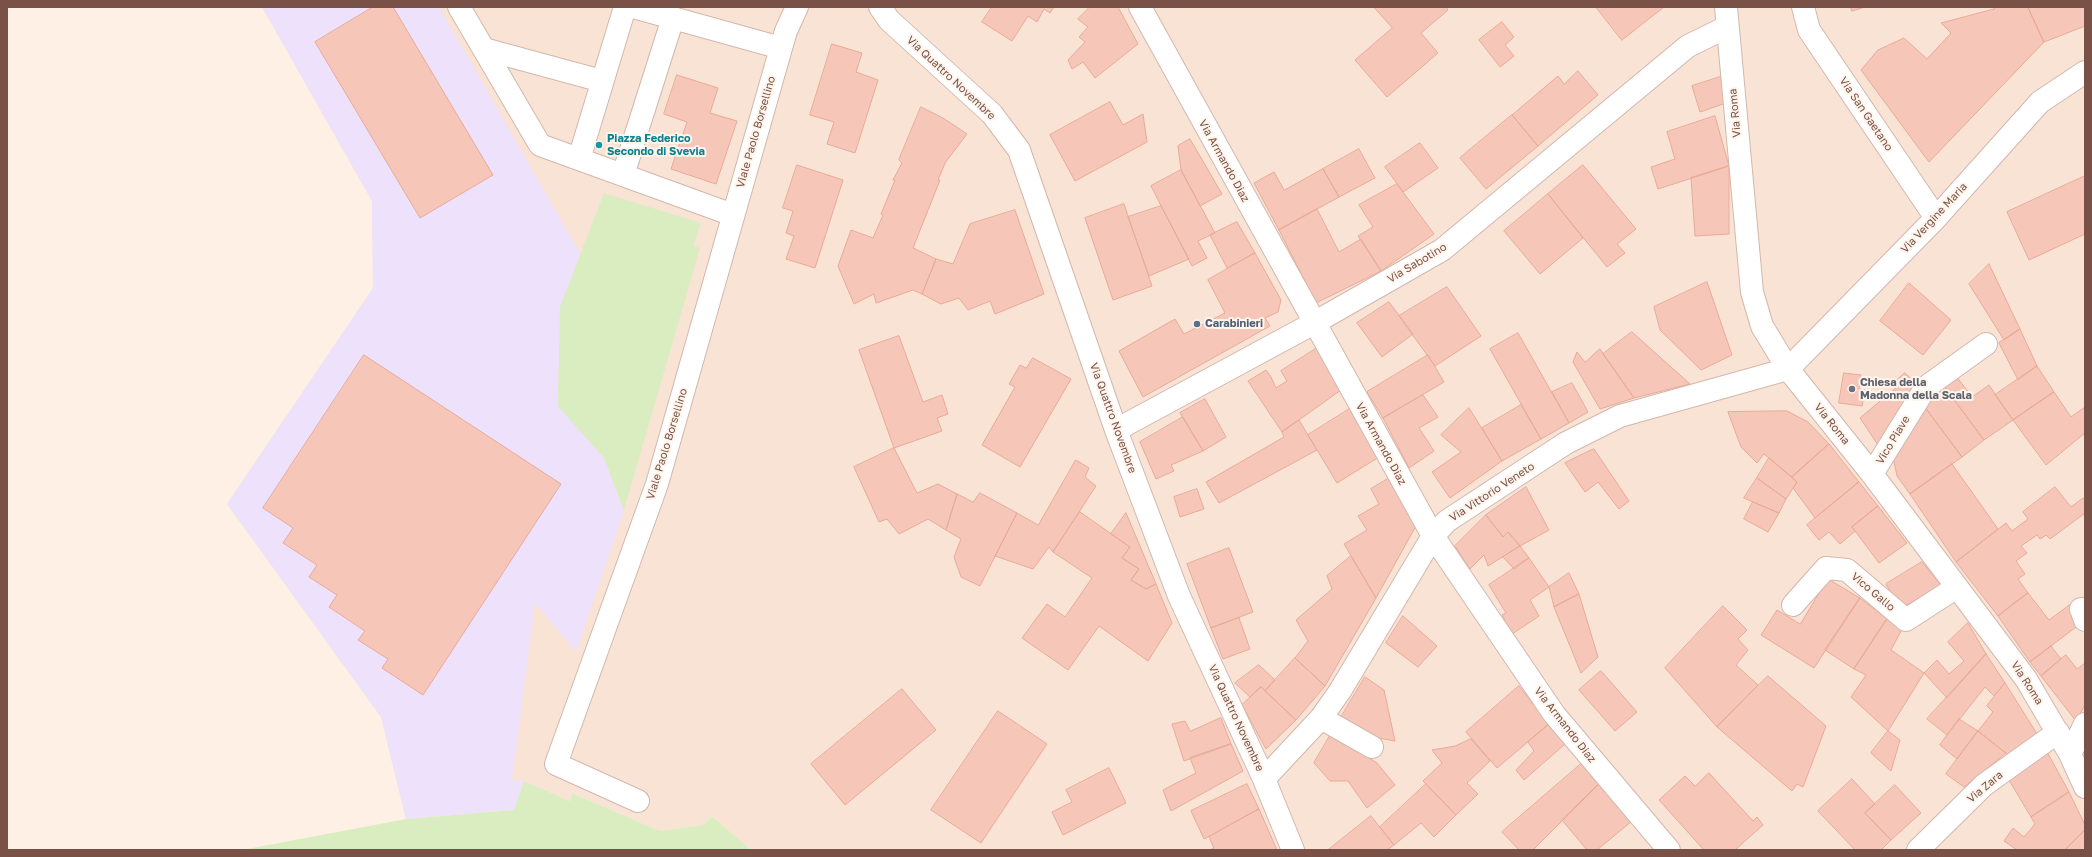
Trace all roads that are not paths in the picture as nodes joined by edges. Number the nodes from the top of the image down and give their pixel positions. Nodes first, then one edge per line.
1 (459, 7) edge
2 (625, 7) edge
3 (633, 7) edge
4 (788, 7) edge
5 (797, 7) edge
6 (865, 7) edge
7 (1140, 7) edge
8 (1803, 7) edge
9 (885, 14) edge
10 (1727, 17) edge
11 (673, 18) junction
12 (783, 39) junction
13 (484, 49) junction
14 (2085, 72) edge
15 (602, 81) junction
16 (579, 159) junction
17 (623, 175) junction
18 (733, 215) junction
19 (1936, 218) junction
20 (1314, 323) junction
21 (1986, 344) dead end
22 (1788, 369) junction
23 (1116, 430) junction
24 (1872, 474) junction
25 (1433, 536) junction
26 (1957, 587) junction
27 (1793, 605) dead end
28 (1321, 718) junction
29 (2085, 724) edge
30 (2058, 732) junction
31 (1372, 747) dead end
32 (2070, 754) junction
33 (1264, 779) junction
34 (2085, 787) edge
35 (638, 801) dead end
36 (1293, 850) edge
37 (1669, 850) edge
38 (1918, 850) edge

1 - 13 street
2 - 15 street
3 - 11 street
4 - 12 street
5 - 12 street
6 - 9 street, Via Quattro Novembre
7 - 20 street, Via Armando Diaz
8 - 19 street, Via San Gaetano
9 - 23 street, Via Quattro Novembre
10 - 20 street, Via Sabotino
10 - 22 street, Via Roma
11 - 12 street
11 - 17 street
12 - 18 street, Viale Paolo Borsellino
13 - 15 street
13 - 16 street
14 - 19 street, Via Vergine Maria
15 - 16 street
16 - 17 street
17 - 18 street
18 - 35 street, Viale Paolo Borsellino
19 - 22 street, Via Vergine Maria
20 - 23 street, Via Sabotino
20 - 25 street, Via Armando Diaz
21 - 24 street, Vico Piave
22 - 24 street, Via Roma
22 - 25 street, Via Vittorio Veneto
23 - 33 street, Via Quattro Novembre
24 - 26 street, Via Roma
25 - 28 street, Via Vittorio Veneto
25 - 37 street, Via Armando Diaz
26 - 27 street, Vico Gallo
26 - 30 street, Via Roma
28 - 31 street
28 - 33 street, Via Vittorio Veneto
29 - 32 street
30 - 32 street, Via Roma
30 - 38 street, Via Zara
32 - 34 street, Via Roma
33 - 36 street, Via Quattro Novembre

